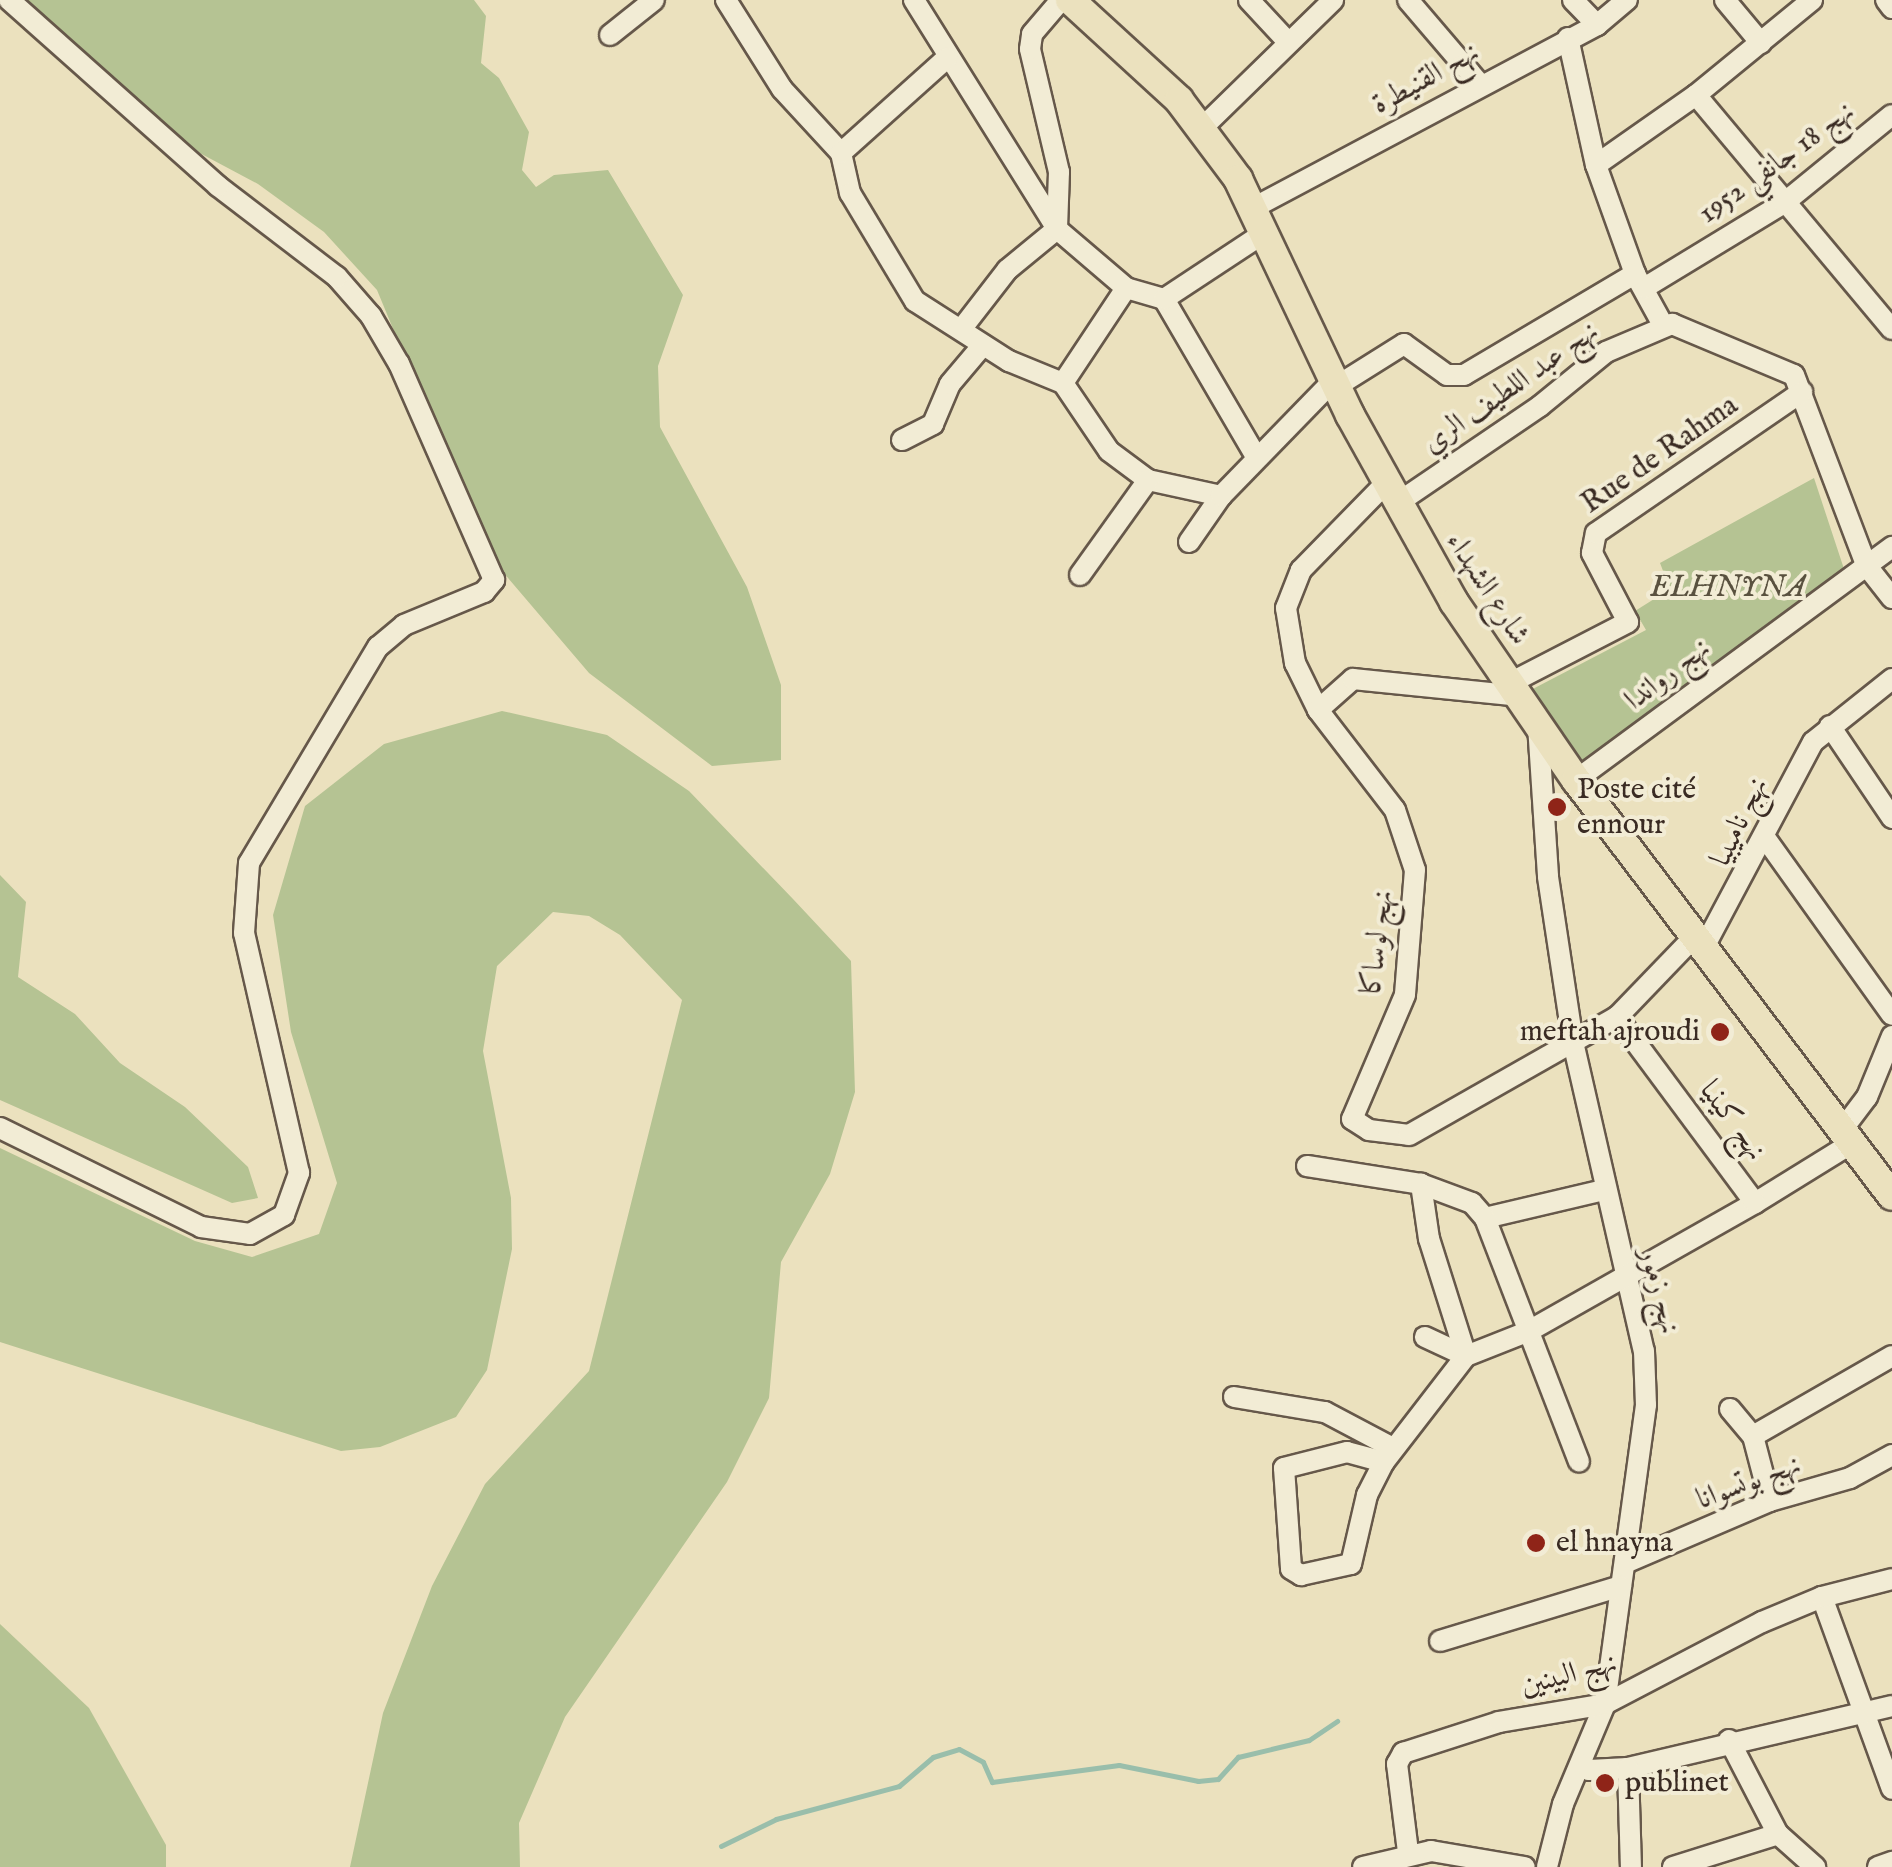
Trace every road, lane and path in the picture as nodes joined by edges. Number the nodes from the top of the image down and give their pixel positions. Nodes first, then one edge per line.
1 (8, 0) edge
2 (654, 0) edge
3 (726, 0) edge
4 (914, 0) edge
5 (1248, 0) edge
6 (1332, 0) edge
7 (1408, 0) edge
8 (1574, 0) edge
9 (1627, 0) edge
10 (1726, 0) edge
11 (1812, 0) edge
12 (1886, 0) edge
13 (1078, 3) edge
14 (1892, 8) edge
15 (1596, 25) junction
16 (610, 35) dead end
17 (1568, 38) junction
18 (1288, 42) junction
19 (1761, 43) junction
20 (947, 58) junction
21 (1479, 84) junction
22 (1696, 96) junction
23 (1892, 115) edge
24 (1200, 130) junction
25 (841, 153) junction
26 (1596, 166) junction
27 (1784, 203) junction
28 (1258, 221) junction
29 (1057, 229) junction
30 (1640, 281) junction
31 (1126, 288) junction
32 (1164, 299) junction
33 (1663, 325) junction
34 (963, 327) junction
35 (1892, 330) edge
36 (983, 345) junction
37 (1063, 383) junction
38 (1336, 383) junction
39 (1802, 392) junction
40 (902, 440) dead end
41 (1257, 458) junction
42 (1148, 480) junction
43 (1392, 494) junction
44 (1221, 496) junction
45 (1189, 542) dead end
46 (1892, 547) edge
47 (1866, 565) junction
48 (1080, 575) dead end
49 (1892, 598) edge
50 (1892, 679) edge
51 (1516, 689) junction
52 (1318, 710) junction
53 (1538, 723) junction
54 (1830, 726) junction
55 (1576, 780) junction
56 (1892, 818) edge
57 (1766, 839) junction
58 (1700, 942) junction
59 (1892, 1014) edge
60 (1617, 1017) junction
61 (1892, 1036) edge
62 (1572, 1042) junction
63 (0, 1128) edge
64 (1847, 1136) junction
65 (1307, 1166) dead end
66 (1420, 1184) junction
67 (1604, 1190) junction
68 (1892, 1196) edge
69 (1755, 1203) junction
70 (1485, 1218) junction
71 (1624, 1274) junction
72 (1527, 1332) junction
73 (1425, 1337) dead end
74 (1466, 1356) junction
75 (1892, 1356) edge
76 (1234, 1397) dead end
77 (1730, 1409) dead end
78 (1753, 1436) junction
79 (1389, 1455) junction
80 (1892, 1456) edge
81 (1579, 1461) dead end
82 (1770, 1501) junction
83 (1625, 1563) junction
84 (1892, 1579) edge
85 (1621, 1586) junction
86 (1822, 1597) junction
87 (1440, 1641) dead end
88 (1604, 1704) junction
89 (1892, 1706) edge
90 (1864, 1714) junction
91 (1729, 1740) junction
92 (1582, 1764) junction
93 (1628, 1768) junction
94 (1892, 1789) edge
95 (1778, 1834) junction
96 (1408, 1852) junction
97 (1892, 1862) edge
98 (1362, 1867) edge
99 (1524, 1867) edge
100 (1547, 1867) edge
101 (1630, 1867) edge
102 (1673, 1867) edge
103 (1815, 1867) edge
104 (1878, 1867) edge

1 - 63 street
2 - 16 street
3 - 25 street
4 - 20 street
5 - 18 street
6 - 18 street
7 - 21 street
8 - 15 street
9 - 15 street, نهح القنيطرة
10 - 19 street
11 - 19 street
12 - 14 street
13 - 24 main road, شارع الشهداء
13 - 29 street
15 - 17 street, نهح القنيطرة
17 - 21 street, نهح القنيطرة
17 - 26 street
18 - 24 street
19 - 22 street
20 - 25 street
20 - 29 street
21 - 28 street, نهح القنيطرة
22 - 26 street
22 - 27 street
23 - 27 street, نهج 18 جانفي 1952
24 - 28 main road, شارع الشهداء
25 - 34 street
26 - 30 street
27 - 30 street, نهج 18 جانفي 1952
27 - 35 street
28 - 32 street, نهح القنيطرة
28 - 38 main road, شارع الشهداء
29 - 31 street
29 - 34 street
30 - 33 street
30 - 38 street, نهج 18 جانفي 1952
31 - 32 street
31 - 37 street
32 - 41 street
33 - 39 street
33 - 43 street, نهج عبد اللطيف الري
34 - 36 street
36 - 37 street
36 - 40 street
37 - 42 street
38 - 41 street
38 - 43 main road, شارع الشهداء
39 - 47 street
39 - 51 street, Rue de Rahma
41 - 44 street
42 - 44 street
42 - 48 street
43 - 51 main road, شارع الشهداء
43 - 52 street, نهج لوساكا
44 - 45 street
46 - 47 street, نهج رواندا
47 - 49 street
47 - 55 street, نهج رواندا
50 - 54 street, نهج ناميبيا
51 - 52 street
51 - 53 main road, شارع الشهداء
52 - 62 street, نهج لوساكا
53 - 55 main road, شارع الشهداء
53 - 62 street, نهج زمور
54 - 56 street
54 - 57 street, نهج ناميبيا
55 - 58 main road, شارع الشهداء
57 - 58 street, نهج ناميبيا
57 - 59 street
58 - 60 street, نهج لوساكا
58 - 64 main road, شارع الشهداء
60 - 62 street, نهج لوساكا
60 - 69 street, نهج كينيا
61 - 64 street
62 - 67 street, نهج زمور
64 - 68 main road, شارع الشهداء
64 - 69 street
65 - 66 street
66 - 70 street
66 - 74 street
67 - 70 street
67 - 71 street, نهج زمور
69 - 71 street, نهج كينيا
70 - 72 street
71 - 72 street, نهج كينيا
71 - 83 street, نهج زمور
72 - 74 street, نهج كينيا
72 - 81 street
73 - 74 street
74 - 79 street
75 - 78 street
76 - 79 street
77 - 78 street
78 - 82 street
79 - 79 street
80 - 82 street, نهج بوتسوانا
82 - 83 street, نهج بوتسوانا
83 - 85 street, نهج زمور
84 - 86 street, نهج البينين
85 - 87 street
85 - 88 street, نهج زمور
86 - 88 street, نهج البينين
86 - 90 street
88 - 92 street, نهج زمور
88 - 96 street, نهج البينين
89 - 90 street
90 - 91 street
90 - 94 street
91 - 93 street
91 - 95 street
92 - 93 street
92 - 100 street, نهج زمور
93 - 101 street
95 - 102 street
95 - 103 street
96 - 98 street
96 - 99 street
97 - 104 street

